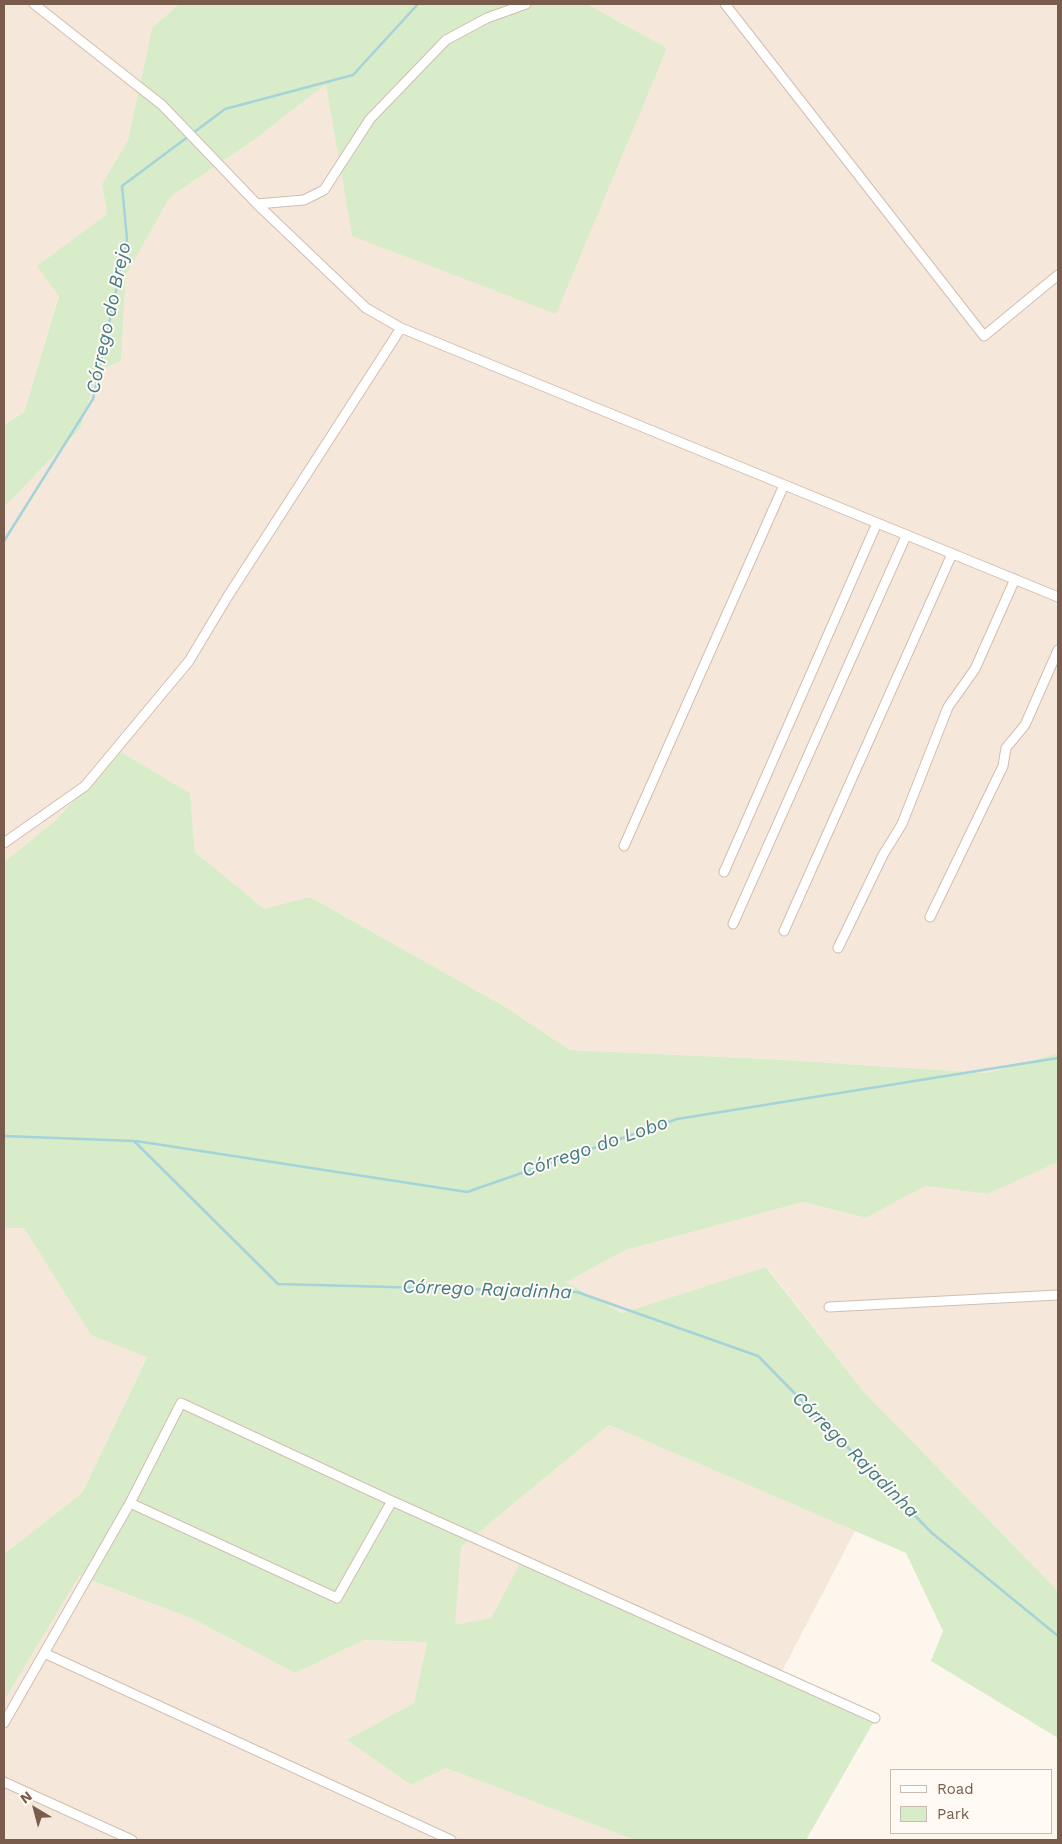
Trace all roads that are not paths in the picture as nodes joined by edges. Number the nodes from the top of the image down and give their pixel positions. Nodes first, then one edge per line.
1 (34, 4) edge
2 (526, 4) edge
3 (725, 4) edge
4 (257, 204) junction
5 (1058, 275) edge
6 (402, 328) junction
7 (784, 485) junction
8 (877, 524) junction
9 (906, 536) junction
10 (952, 554) junction
11 (1015, 579) junction
12 (1058, 597) edge
13 (1058, 650) edge
14 (4, 843) edge
15 (624, 846) dead end
16 (724, 872) dead end
17 (930, 917) dead end
18 (733, 924) dead end
19 (784, 931) dead end
20 (838, 948) dead end
21 (1058, 1295) edge
22 (829, 1307) dead end
23 (392, 1501) junction
24 (130, 1503) junction
25 (44, 1653) junction
26 (875, 1718) dead end
27 (4, 1723) edge
28 (4, 1782) edge
29 (132, 1840) edge
30 (451, 1840) edge

1 - 4 street
2 - 4 street
3 - 5 street
4 - 6 street
6 - 7 street
6 - 14 street
7 - 8 street
7 - 15 street
8 - 9 street
8 - 16 street
9 - 10 street
9 - 18 street
10 - 11 street
10 - 19 street
11 - 12 street
11 - 20 street
13 - 17 street
21 - 22 street
23 - 24 street
23 - 24 street
23 - 26 street
24 - 25 street
25 - 27 street
25 - 30 street
28 - 29 street

